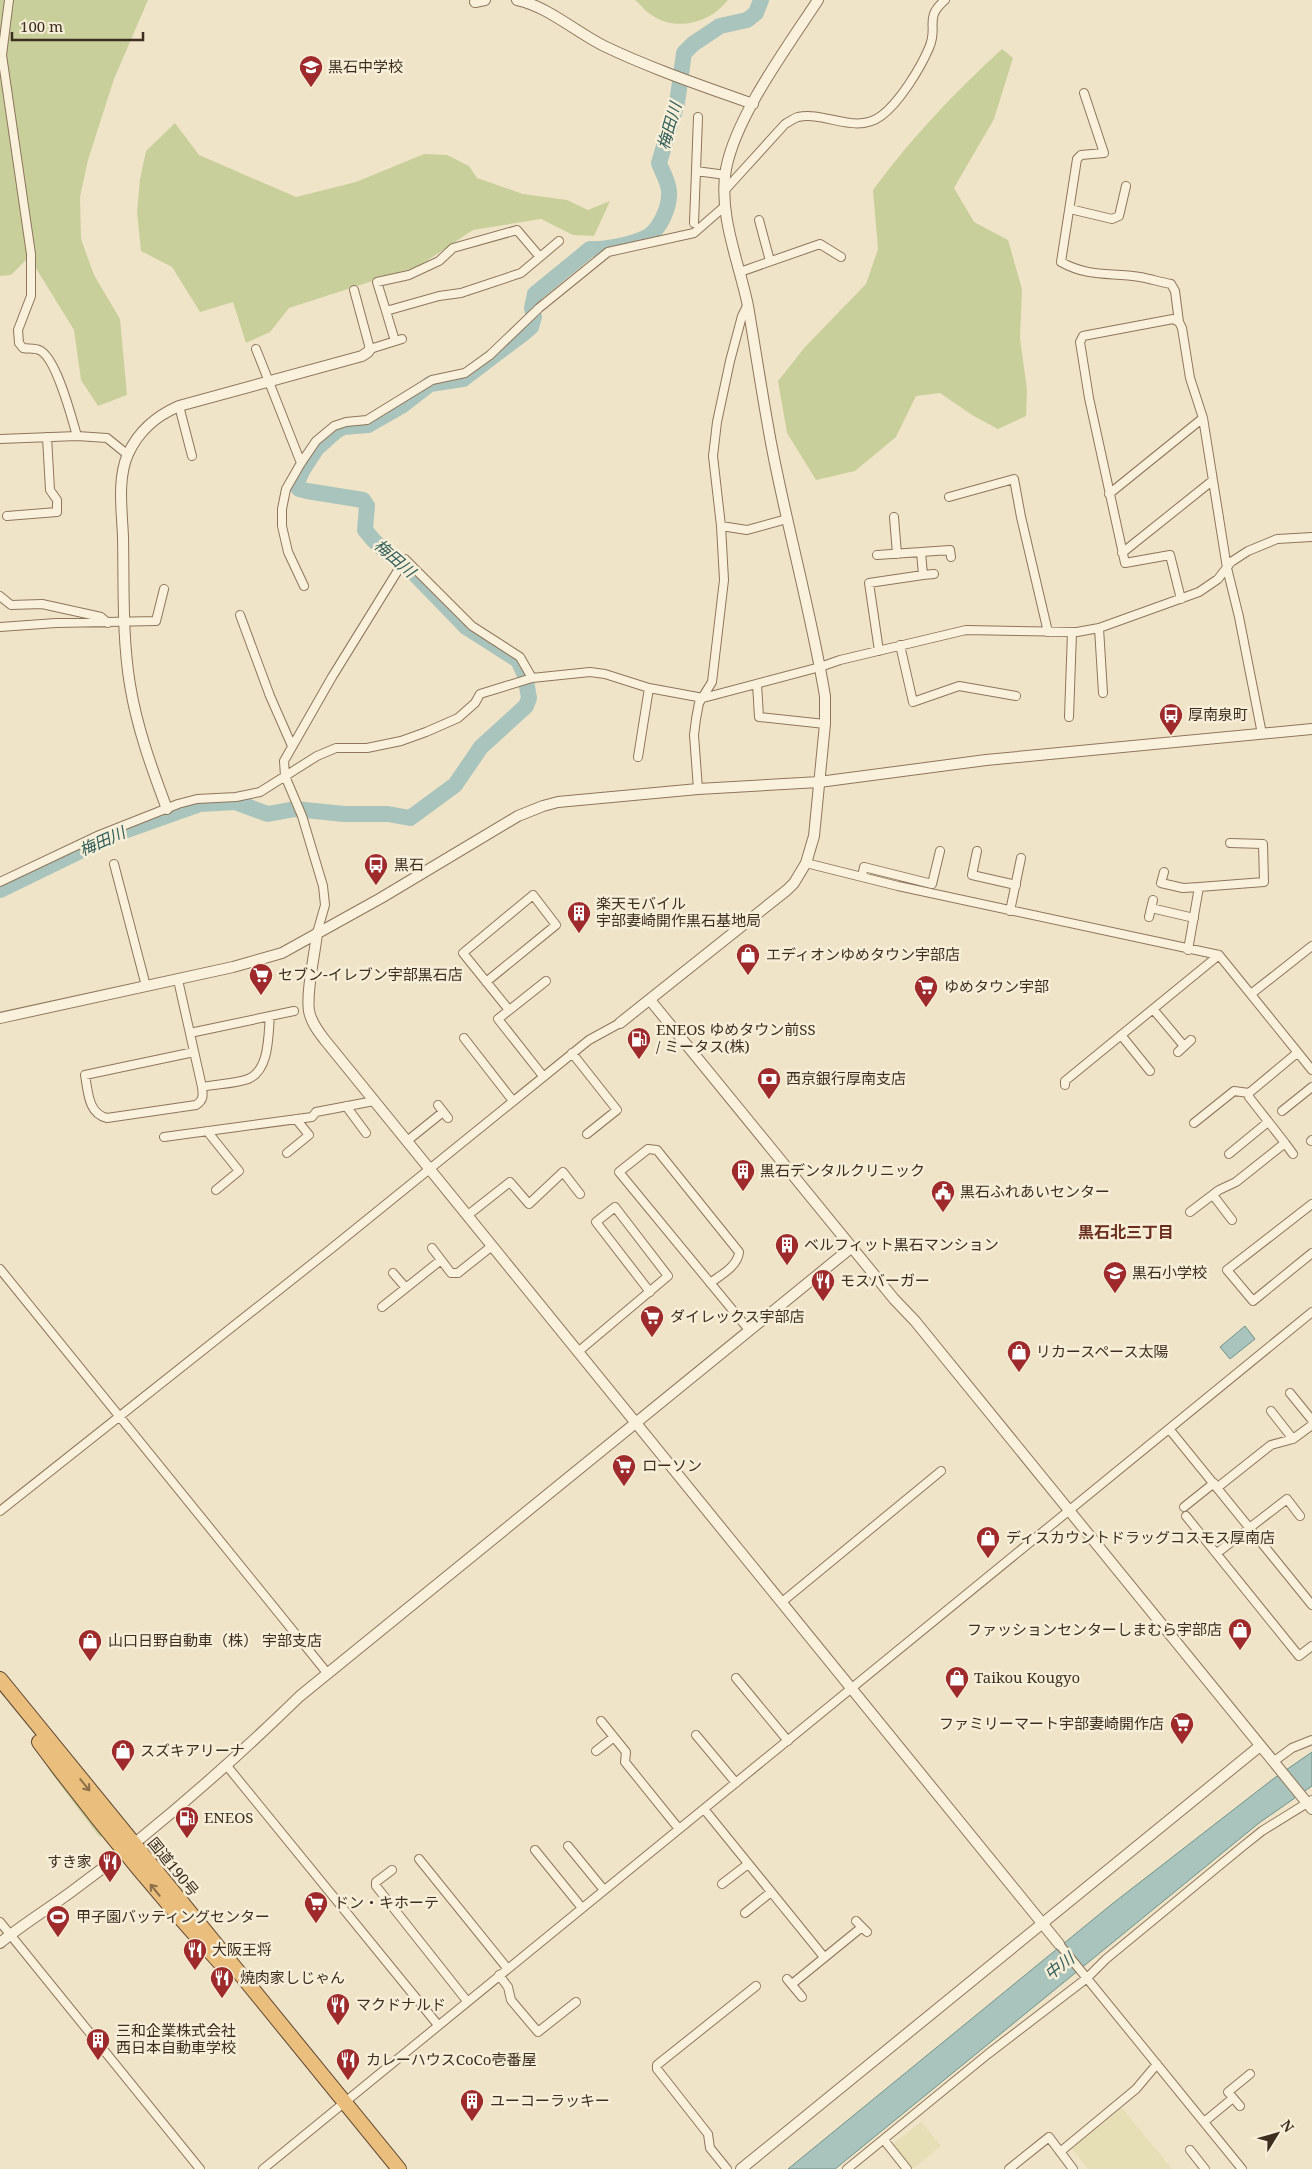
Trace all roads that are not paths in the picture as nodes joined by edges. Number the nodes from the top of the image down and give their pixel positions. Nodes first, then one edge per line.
1 (9, 0) edge
2 (517, 0) edge
3 (818, 0) edge
4 (945, 0) edge
5 (1084, 94) dead end
6 (753, 104) junction
7 (698, 117) dead end
8 (696, 171) junction
9 (726, 175) junction
10 (1126, 186) dead end
11 (724, 190) junction
12 (726, 206) junction
13 (1070, 209) junction
14 (760, 220) dead end
15 (694, 223) dead end
16 (559, 241) dead end
17 (540, 257) junction
18 (841, 257) dead end
19 (770, 262) junction
20 (740, 272) junction
21 (354, 290) dead end
22 (748, 306) junction
23 (386, 311) junction
24 (1179, 322) junction
25 (256, 348) dead end
26 (370, 349) junction
27 (269, 381) junction
28 (180, 406) junction
29 (1203, 418) junction
30 (77, 436) junction
31 (47, 437) junction
32 (0, 439) edge
33 (128, 455) junction
34 (192, 456) dead end
35 (301, 463) junction
36 (1212, 481) junction
37 (1109, 494) junction
38 (949, 497) dead end
39 (7, 516) dead end
40 (894, 517) dead end
41 (787, 519) junction
42 (721, 526) junction
43 (1312, 537) edge
44 (921, 552) junction
45 (1122, 553) junction
46 (897, 554) junction
47 (877, 555) dead end
48 (951, 557) dead end
49 (1227, 568) junction
50 (934, 574) dead end
51 (923, 575) junction
52 (304, 586) dead end
53 (164, 589) dead end
54 (0, 596) edge
55 (1181, 599) junction
56 (240, 615) dead end
57 (125, 621) junction
58 (108, 623) junction
59 (0, 627) edge
60 (1100, 628) junction
61 (1048, 632) junction
62 (1072, 632) junction
63 (900, 646) junction
64 (879, 650) junction
65 (820, 667) junction
66 (528, 679) junction
67 (757, 684) junction
68 (649, 688) junction
69 (1103, 693) dead end
70 (1016, 696) dead end
71 (703, 698) junction
72 (1069, 717) dead end
73 (825, 724) junction
74 (1312, 729) edge
75 (1262, 734) junction
76 (292, 746) junction
77 (638, 757) dead end
78 (285, 776) junction
79 (819, 782) junction
80 (698, 789) junction
81 (167, 809) junction
82 (1230, 843) dead end
83 (940, 851) dead end
84 (978, 851) dead end
85 (1021, 858) dead end
86 (806, 863) junction
87 (114, 864) dead end
88 (1164, 872) dead end
89 (862, 876) junction
90 (0, 882) edge
91 (1016, 884) junction
92 (1199, 887) junction
93 (1010, 911) junction
94 (1149, 917) dead end
95 (1194, 918) junction
96 (317, 933) junction
97 (1312, 946) edge
98 (1188, 950) junction
99 (1219, 955) junction
100 (178, 980) junction
101 (546, 981) dead end
102 (486, 982) junction
103 (146, 986) junction
104 (1251, 994) junction
105 (650, 1000) junction
106 (1153, 1009) junction
107 (509, 1010) junction
108 (294, 1011) dead end
109 (270, 1016) junction
110 (0, 1018) edge
111 (620, 1023) joint
112 (190, 1033) junction
113 (1121, 1035) junction
114 (464, 1038) dead end
115 (1191, 1040) dead end
116 (194, 1052) junction
117 (572, 1053) junction
118 (1297, 1053) junction
119 (1312, 1070) edge
120 (1150, 1071) dead end
121 (543, 1076) junction
122 (1065, 1085) dead end
123 (202, 1086) junction
124 (1312, 1087) edge
125 (1249, 1093) junction
126 (374, 1101) junction
127 (513, 1101) junction
128 (346, 1106) junction
129 (443, 1111) dead end
130 (1282, 1111) dead end
131 (296, 1119) junction
132 (1268, 1122) junction
133 (1194, 1123) dead end
134 (208, 1131) junction
135 (366, 1133) dead end
136 (587, 1134) dead end
137 (164, 1137) dead end
138 (407, 1141) junction
139 (1285, 1143) junction
140 (287, 1153) dead end
141 (1229, 1154) dead end
142 (1293, 1154) dead end
143 (430, 1168) junction
144 (216, 1190) dead end
145 (580, 1194) dead end
146 (1213, 1195) junction
147 (1312, 1204) edge
148 (1190, 1212) dead end
149 (468, 1215) junction
150 (1232, 1220) dead end
151 (492, 1246) junction
152 (852, 1247) junction
153 (432, 1248) dead end
154 (1312, 1253) edge
155 (441, 1260) junction
156 (0, 1269) edge
157 (393, 1273) dead end
158 (710, 1283) junction
159 (406, 1288) junction
160 (650, 1292) junction
161 (382, 1307) dead end
162 (1312, 1312) edge
163 (749, 1330) junction
164 (579, 1351) junction
165 (1290, 1393) dead end
166 (1271, 1411) dead end
167 (119, 1416) junction
168 (1312, 1420) edge
169 (636, 1424) junction
170 (1312, 1425) edge
171 (1170, 1430) junction
172 (1293, 1439) junction
173 (941, 1471) dead end
174 (1216, 1485) junction
175 (1184, 1507) dead end
176 (0, 1511) edge
177 (1070, 1511) junction
178 (1186, 1516) dead end
179 (1300, 1516) dead end
180 (1249, 1527) junction
181 (1216, 1553) junction
182 (782, 1602) junction
183 (1312, 1605) edge
184 (1312, 1646) edge
185 (328, 1674) junction
186 (0, 1678) edge
187 (736, 1678) dead end
188 (852, 1689) junction
189 (0, 1690) edge
190 (601, 1721) dead end
191 (696, 1735) dead end
192 (614, 1737) junction
193 (1312, 1740) edge
194 (788, 1741) junction
195 (1260, 1746) junction
196 (596, 1752) dead end
197 (1274, 1763) junction
198 (227, 1766) junction
199 (736, 1783) junction
200 (1308, 1803) edge
201 (704, 1809) junction
202 (679, 1829) junction
203 (568, 1846) dead end
204 (128, 1848) junction
205 (535, 1850) dead end
206 (419, 1859) dead end
207 (748, 1864) junction
208 (392, 1870) dead end
209 (722, 1884) dead end
210 (604, 1890) junction
211 (771, 1892) junction
212 (582, 1908) junction
213 (745, 1913) dead end
214 (0, 1922) edge
215 (1042, 1923) junction
216 (862, 1927) dead end
217 (10, 1934) junction
218 (0, 1942) edge
219 (1059, 1944) joint
220 (824, 1957) junction
221 (507, 1968) junction
222 (499, 1975) junction
223 (1087, 1978) junction
224 (756, 1986) dead end
225 (802, 1997) dead end
226 (467, 2001) junction
227 (576, 2002) dead end
228 (438, 2024) junction
229 (1157, 2064) junction
230 (1250, 2074) dead end
231 (1233, 2098) junction
232 (342, 2106) junction
233 (1240, 2106) dead end
234 (1204, 2122) junction
235 (884, 2140) junction
236 (1190, 2150) dead end
237 (1060, 2152) junction
238 (200, 2169) edge
239 (263, 2169) edge
240 (388, 2169) edge
241 (399, 2169) edge
242 (727, 2169) edge
243 (741, 2169) edge
244 (847, 2169) edge
245 (907, 2169) edge
246 (1009, 2169) edge
247 (1073, 2169) edge
248 (1205, 2169) edge
249 (1242, 2169) edge

1 - 30 street
2 - 6 street
3 - 6 street
4 - 11 street
5 - 13 street
6 - 9 street
7 - 8 street
8 - 9 street
8 - 15 street
9 - 11 street
10 - 13 street
11 - 12 street
12 - 20 street
12 - 35 street
13 - 24 street
14 - 19 street
16 - 17 street
17 - 23 street
17 - 23 street
18 - 19 street
19 - 20 street
20 - 22 street
21 - 26 street
22 - 41 street
22 - 42 street
23 - 26 street
24 - 29 street
24 - 37 street
25 - 27 street
26 - 27 street
27 - 28 street
27 - 35 street
28 - 33 street
28 - 34 street
29 - 36 street
29 - 37 street
30 - 31 street
30 - 33 street
31 - 32 street
31 - 39 street
33 - 57 street
35 - 52 street
36 - 45 street
36 - 49 street
37 - 45 street
38 - 61 street
40 - 46 street
41 - 42 street
41 - 65 street
42 - 71 street
43 - 49 street
44 - 46 street
44 - 48 street
44 - 51 street
45 - 55 street
46 - 47 street
49 - 55 street
49 - 75 street
50 - 51 street
51 - 64 street
53 - 57 street
54 - 58 street
55 - 60 street
56 - 76 street
57 - 58 street
57 - 81 street
58 - 59 street
60 - 62 street
60 - 69 street
61 - 62 street
61 - 63 street
62 - 72 street
63 - 64 street
63 - 70 street
64 - 65 street
65 - 67 street
65 - 73 street
66 - 68 street
66 - 76 street
66 - 78 street
67 - 71 street
67 - 73 street
68 - 71 street
68 - 77 street
71 - 80 street
73 - 79 street
74 - 75 street
75 - 79 street
76 - 78 street
78 - 81 street
78 - 96 street
79 - 80 street
79 - 86 street
80 - 96 street
81 - 90 street
82 - 92 street
83 - 89 street
84 - 91 street
85 - 91 street
86 - 89 street
86 - 105 street
87 - 103 street
88 - 92 street
89 - 93 street
91 - 93 street
92 - 95 street
93 - 98 street
94 - 95 street
95 - 98 street
96 - 100 street
96 - 126 street
97 - 104 street
98 - 99 street
99 - 104 street
99 - 106 street
100 - 103 street
100 - 112 street
101 - 107 street
102 - 102 street
102 - 107 street
103 - 110 street
104 - 118 street
105 - 111 street
105 - 152 street
106 - 113 street
106 - 115 street
107 - 121 street
108 - 109 street
109 - 112 street
109 - 123 street
111 - 117 street
112 - 116 street
113 - 120 street
113 - 122 street
114 - 127 street
116 - 123 street
116 - 123 street
117 - 121 street
117 - 136 street
118 - 119 street
118 - 125 street
121 - 127 street
124 - 130 street
125 - 132 street
125 - 133 street
126 - 128 street
126 - 138 street
127 - 143 street
128 - 131 street
128 - 135 street
129 - 138 street
131 - 134 street
131 - 140 street
132 - 139 street
132 - 141 street
134 - 137 street
134 - 144 street
138 - 143 street
139 - 142 street
139 - 146 street
143 - 149 street
143 - 167 street
145 - 149 street
146 - 148 street
146 - 150 street
147 - 154 street
149 - 151 street
151 - 155 street
151 - 164 street
152 - 163 street
152 - 177 street
153 - 155 street
155 - 159 street
156 - 167 street
157 - 159 street
158 - 158 street
158 - 163 street
159 - 161 street
160 - 160 street
160 - 164 street
162 - 171 street
163 - 169 street
164 - 169 street
165 - 168 street
166 - 172 street
167 - 176 street
167 - 185 street
169 - 182 street
169 - 185 street
170 - 172 street
171 - 174 street
171 - 177 street
172 - 174 street
173 - 182 street
174 - 175 street
174 - 180 street
177 - 188 street
177 - 195 street
178 - 181 street
179 - 180 street
180 - 181 street
180 - 183 street
181 - 184 street
182 - 188 street
185 - 198 street
186 -> 204 highway, 国道190号
187 - 194 street
188 - 194 street
188 - 215 street
189 - 204 highway, 国道190号
190 - 192 street
191 - 199 street
192 - 196 street
192 - 202 street
193 - 197 street
194 - 199 street
195 - 197 street
195 - 215 street
197 - 200 street
198 - 204 street
198 - 228 street
199 - 201 street
200 - 223 street
201 - 202 street
201 - 207 street
202 - 210 street
203 - 210 street
204 - 217 street
204 - 232 highway, 国道190号
205 - 212 street
206 - 221 street
207 - 209 street
207 - 211 street
208 - 226 street
210 - 212 street
211 - 213 street
211 - 220 street
212 - 221 street
214 - 217 street
215 - 219 street
215 - 243 street
216 - 220 street
217 - 218 street
217 - 238 street
219 - 223 street
220 - 225 street
221 - 222 street
222 - 226 street
222 - 227 street
223 - 229 street
223 - 235 street
224 - 242 street
226 - 228 street
228 - 232 street
229 - 234 street
229 - 237 street
230 - 231 street
231 - 233 street
231 - 234 street
232 - 239 street
232 - 240 highway, 国道190号
232 - 241 highway, 国道190号
234 - 249 street
235 - 244 street
235 - 245 street
236 - 248 street
237 - 246 street
237 - 247 street

